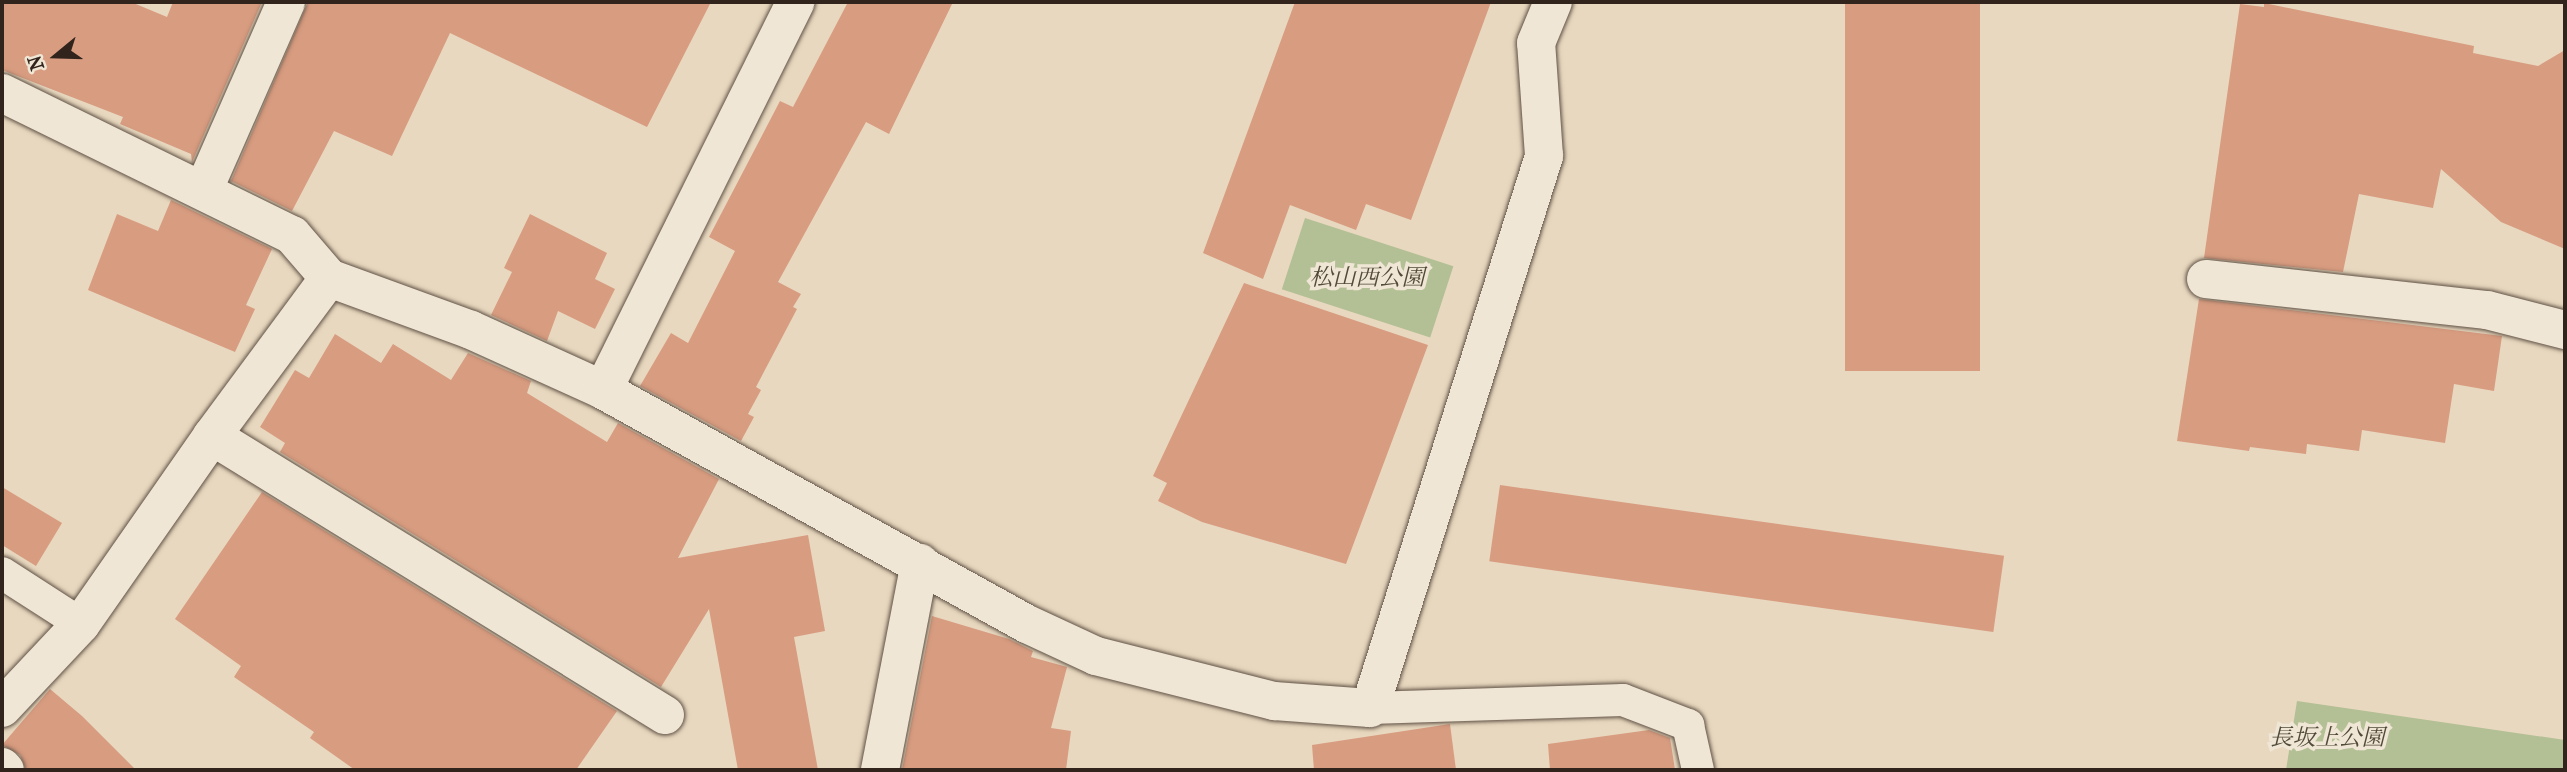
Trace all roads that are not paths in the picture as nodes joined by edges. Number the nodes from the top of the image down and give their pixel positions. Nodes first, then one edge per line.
1 (286, 2) edge
2 (796, 2) edge
3 (1553, 2) edge
4 (2, 93) edge
5 (204, 189) junction
6 (330, 278) junction
7 (2206, 279) dead end
8 (2565, 330) edge
9 (603, 390) junction
10 (212, 436) junction
11 (920, 563) junction
12 (2, 573) edge
13 (81, 624) junction
14 (2, 708) edge
15 (1370, 708) junction
16 (666, 715) dead end
17 (880, 770) edge
18 (1698, 770) edge

1 - 5 street
2 - 9 street
3 - 15 street
4 - 5 street
5 - 6 street
6 - 9 street
6 - 10 street
7 - 8 street
9 - 11 street
10 - 13 street
10 - 16 street
11 - 15 street
11 - 17 street
12 - 13 lane
13 - 14 street
15 - 18 lane

